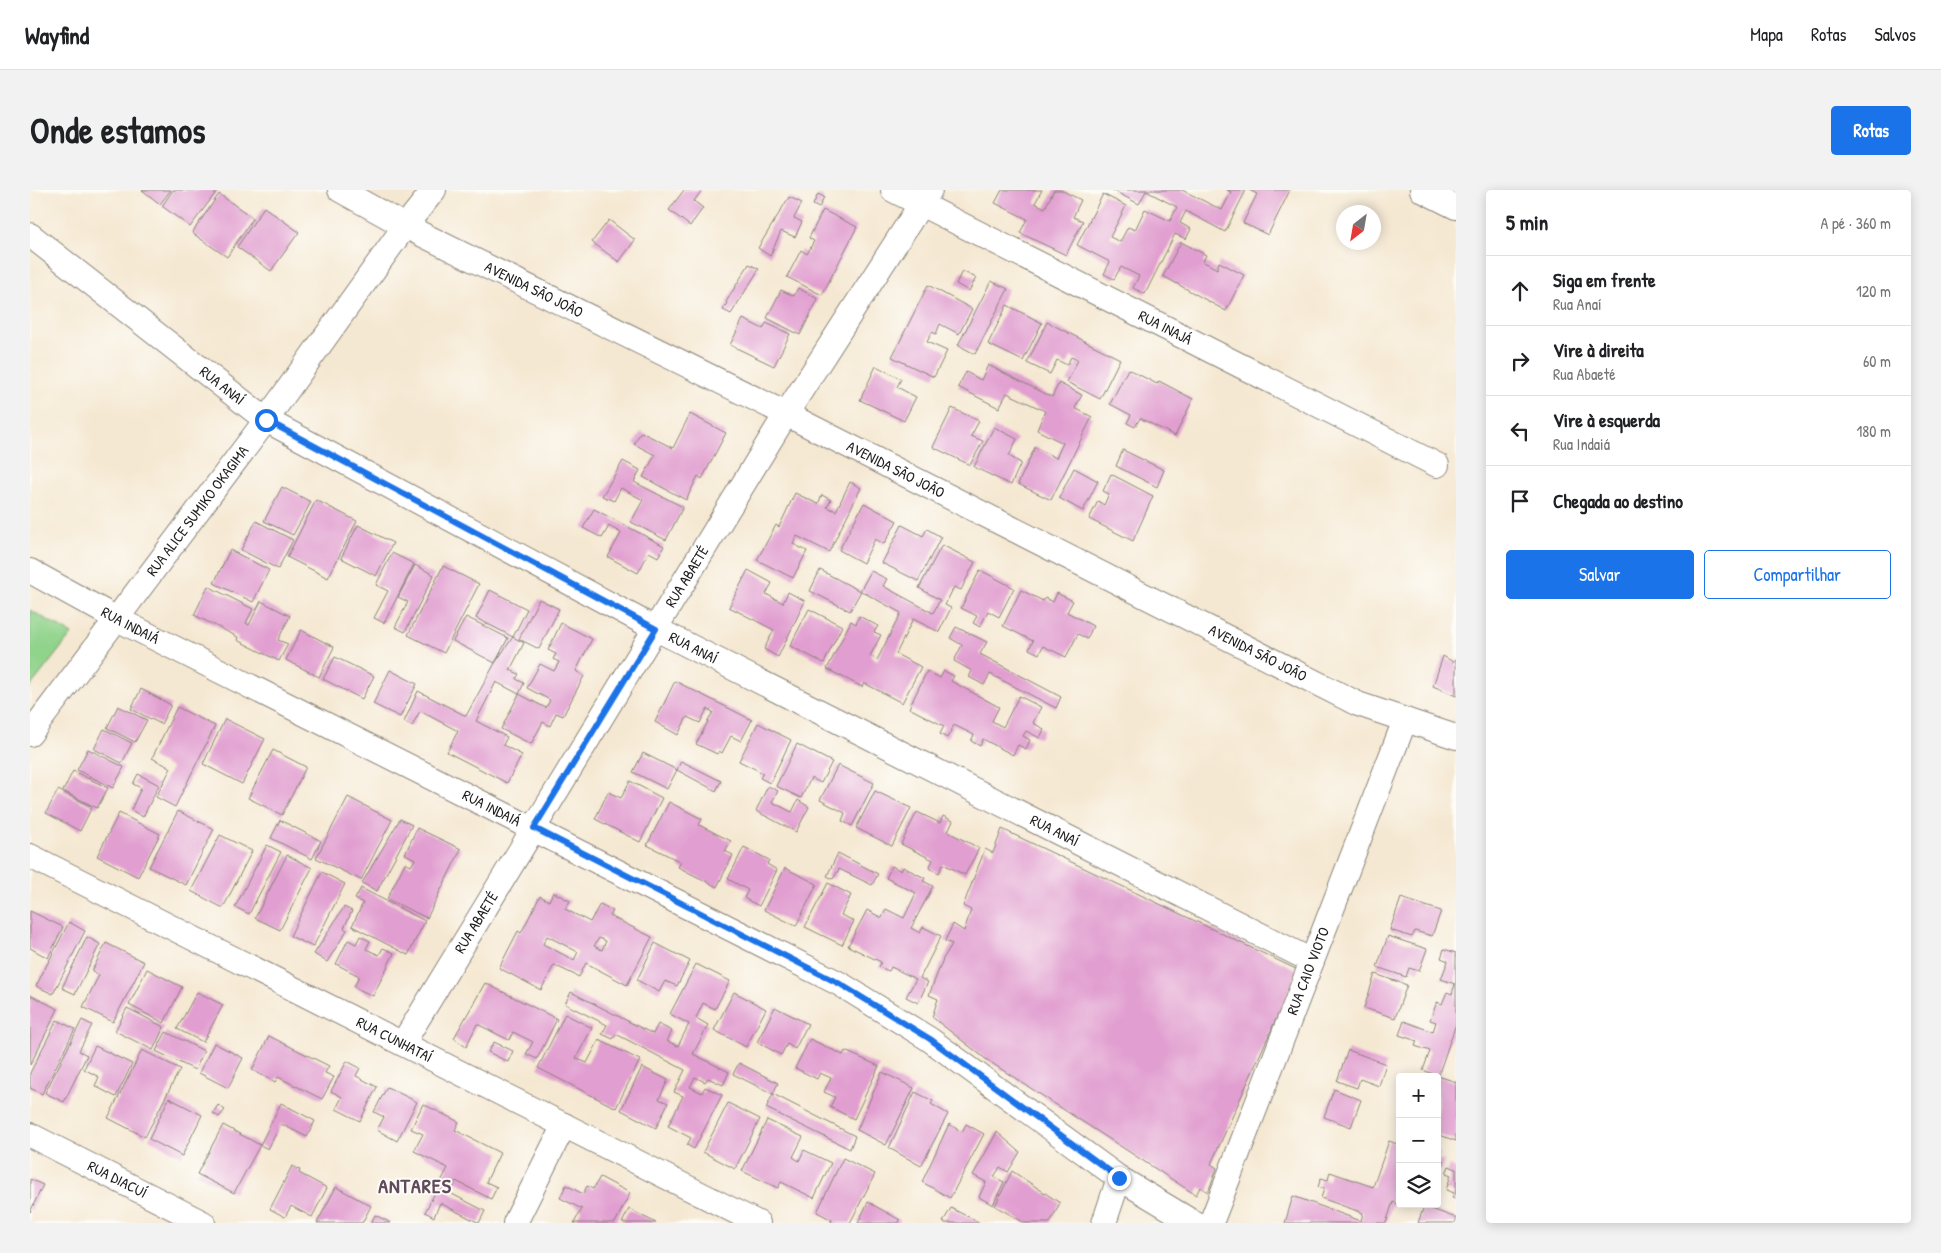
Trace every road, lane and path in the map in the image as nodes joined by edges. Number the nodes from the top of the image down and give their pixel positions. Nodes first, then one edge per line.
1 (340, 190) edge
2 (434, 190) edge
3 (893, 190) edge
4 (1422, 190) edge
5 (926, 197) edge
6 (1456, 208) edge
7 (405, 226) junction
8 (30, 235) edge
9 (786, 414) junction
10 (266, 420) junction
11 (1436, 465) dead end
12 (30, 571) edge
13 (117, 618) junction
14 (656, 629) junction
15 (1405, 720) junction
16 (30, 734) edge
17 (1456, 737) edge
18 (534, 828) junction
19 (30, 856) edge
20 (1312, 960) junction
21 (403, 1043) junction
22 (564, 1125) junction
23 (30, 1135) edge
24 (1119, 1178) junction
25 (203, 1223) edge
26 (515, 1223) edge
27 (758, 1223) edge
28 (1104, 1223) edge
29 (1194, 1223) edge
30 (1211, 1223) edge

1 - 7 street, AVENIDA SÃO JOÃO
2 - 7 street, RUA ALICE SUMIKO OKAGIMA
3 - 5 street, RUA INAJÁ
4 - 6 street
5 - 9 street, RUA ABAETÉ
5 - 11 street, RUA INAJÁ
7 - 9 street, AVENIDA SÃO JOÃO
7 - 10 street, RUA ALICE SUMIKO OKAGIMA
8 - 10 street, RUA ANAÍ
9 - 14 street, RUA ABAETÉ
9 - 15 street, AVENIDA SÃO JOÃO
10 - 13 street, RUA ALICE SUMIKO OKAGIMA
10 - 14 street, RUA ANAÍ
12 - 13 street, RUA INDAIÁ
13 - 16 street, RUA ALICE SUMIKO OKAGIMA
13 - 18 street, RUA INDAIÁ
14 - 18 street, RUA ABAETÉ
14 - 20 street, RUA ANAÍ
15 - 17 street, AVENIDA SÃO JOÃO
15 - 20 street, RUA CAIO VIOTO
18 - 21 street, RUA ABAETÉ
18 - 24 street, RUA INDAIÁ
19 - 21 street, RUA CUNHATAÍ
20 - 30 street, RUA CAIO VIOTO
21 - 22 street, RUA CUNHATAÍ
22 - 26 street
22 - 27 street, RUA CUNHATAÍ
23 - 25 street, RUA DIACUÍ
24 - 28 street
24 - 29 street, RUA INDAIÁ

